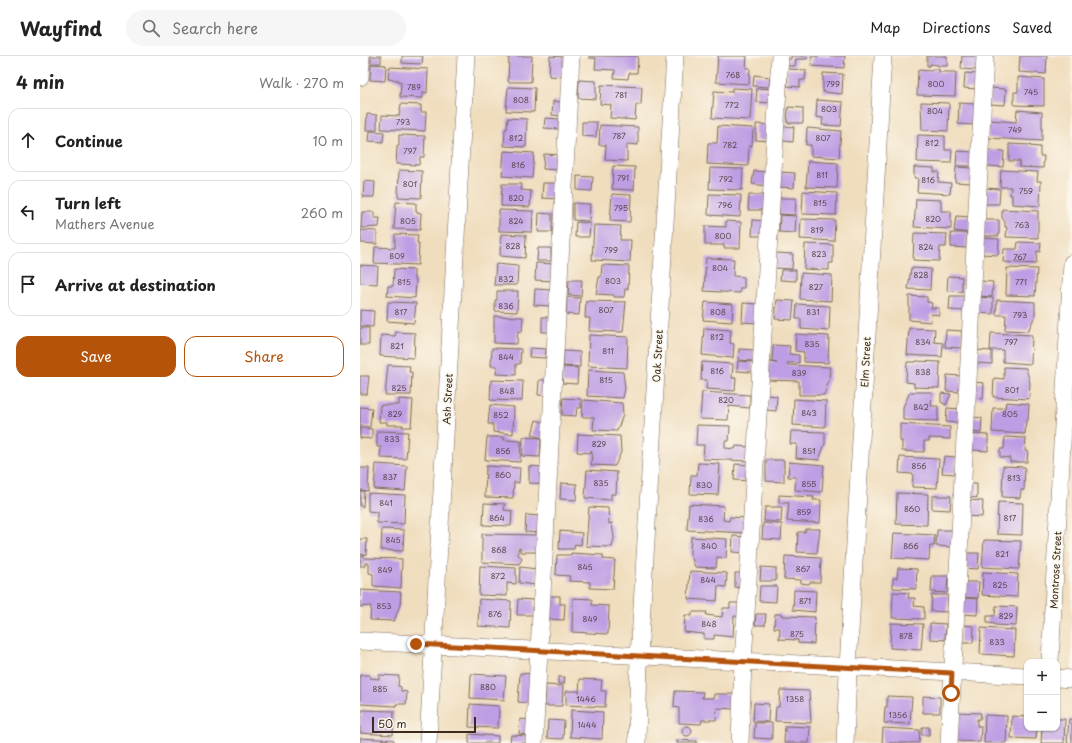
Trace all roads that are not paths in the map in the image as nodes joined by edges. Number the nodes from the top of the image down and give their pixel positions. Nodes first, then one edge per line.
1 (361, 56) edge
2 (466, 56) edge
3 (571, 56) edge
4 (675, 56) edge
5 (780, 56) edge
6 (883, 56) edge
7 (985, 56) edge
8 (360, 77) edge
9 (1072, 263) edge
10 (360, 641) edge
11 (434, 645) junction
12 (539, 651) junction
13 (639, 657) junction
14 (1050, 659) edge
15 (743, 662) junction
16 (848, 668) junction
17 (952, 673) junction
18 (1024, 676) edge
19 (1060, 678) edge
20 (1072, 679) edge
21 (428, 743) edge
22 (534, 743) edge
23 (637, 743) edge
24 (740, 743) edge
25 (845, 743) edge
26 (949, 743) edge

1 - 8 street
2 - 11 street, Ash Street
3 - 12 street
4 - 13 street, Oak Street
5 - 15 street
6 - 16 street, Elm Street
7 - 17 street
9 - 14 street, Montrose Street
10 - 11 street
11 - 12 street
11 - 21 street, Ash Street
12 - 13 street
12 - 22 street
13 - 15 street
13 - 23 street, Oak Street
15 - 16 street
15 - 24 street
16 - 17 street
16 - 25 street, Elm Street
17 - 18 street
17 - 26 street
19 - 20 street

